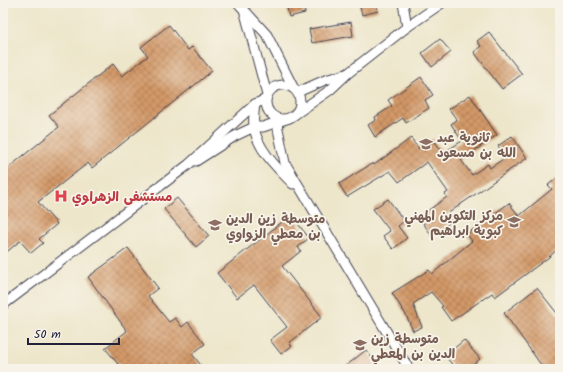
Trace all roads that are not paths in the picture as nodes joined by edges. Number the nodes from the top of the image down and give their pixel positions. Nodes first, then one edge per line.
1 (238, 3) edge
2 (403, 3) edge
3 (442, 3) edge
4 (244, 12) junction
5 (408, 27) junction
6 (347, 74) junction
7 (295, 90) junction
8 (267, 97) junction
9 (255, 104) junction
10 (292, 117) junction
11 (277, 124) junction
12 (254, 127) junction
13 (188, 165) junction
14 (302, 194) junction
15 (3, 305) edge
16 (408, 369) edge

1 - 4 street
2 - 5 street
3 - 5 street
4 - 7 street
4 - 8 street
5 - 6 street
6 - 7 street
6 - 10 street
7 - 8 street
7 - 10 street
8 - 9 street
8 - 10 street
9 - 12 street
9 - 13 street
10 - 11 street
11 - 12 street
11 - 14 street
12 - 13 street
12 - 14 street
13 - 15 street
14 - 16 street

